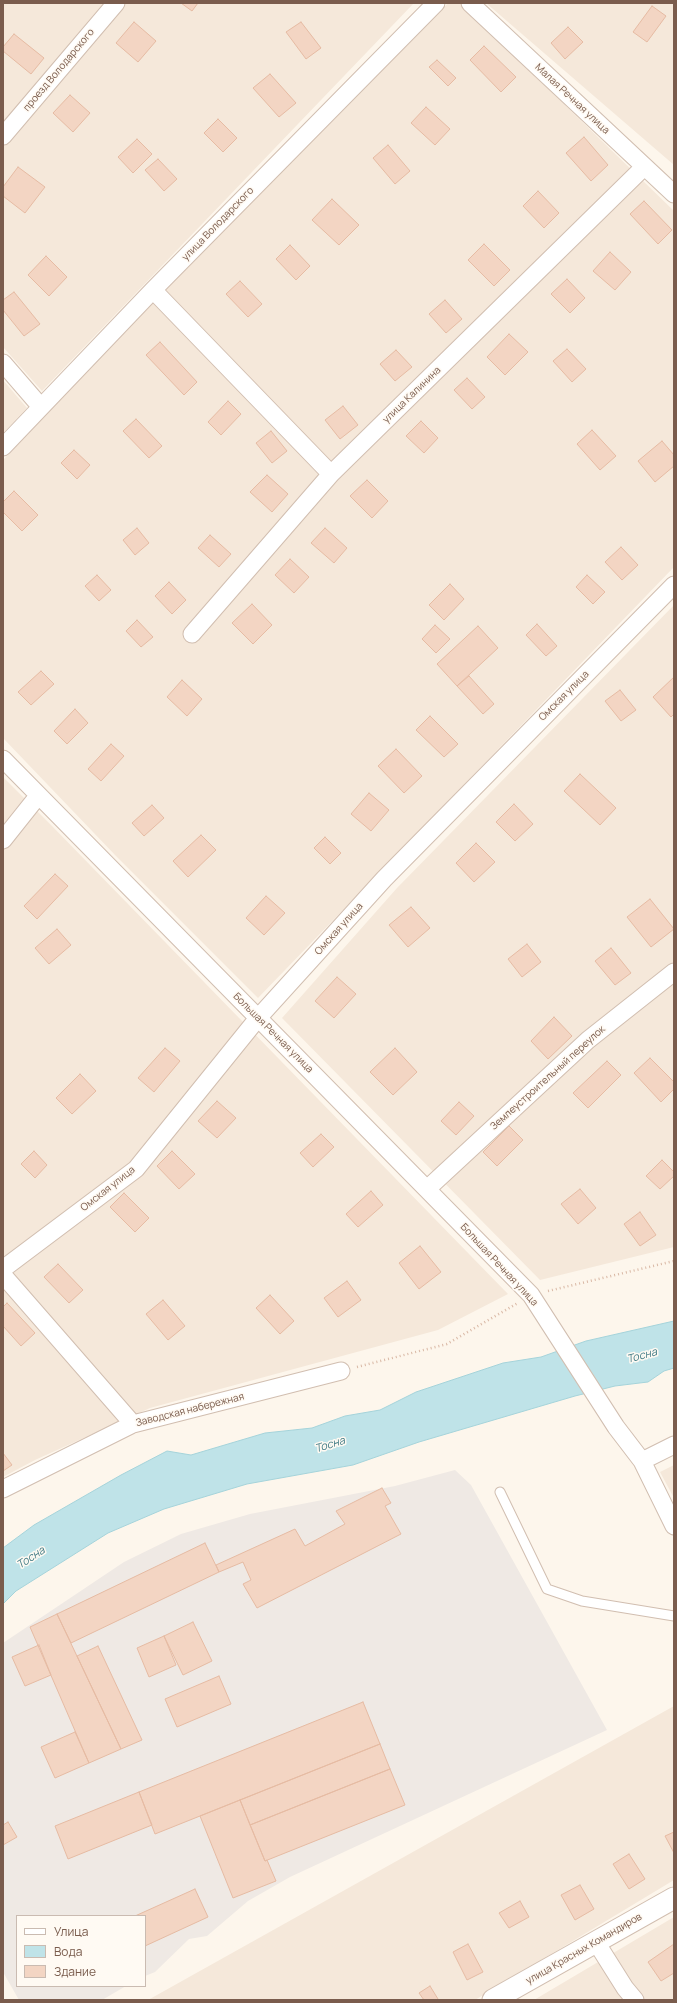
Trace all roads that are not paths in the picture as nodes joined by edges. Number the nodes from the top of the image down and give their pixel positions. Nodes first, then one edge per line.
1 (116, 3) edge
2 (436, 3) edge
3 (470, 3) edge
4 (3, 136) edge
5 (644, 167) junction
6 (674, 194) edge
7 (153, 290) junction
8 (3, 363) edge
9 (41, 407) junction
10 (3, 447) edge
11 (331, 474) junction
12 (674, 585) edge
13 (192, 634) dead end
14 (3, 759) edge
15 (38, 796) junction
16 (3, 840) edge
17 (674, 972) edge
18 (258, 1018) junction
19 (427, 1189) junction
20 (3, 1269) edge
21 (3, 1275) edge
22 (341, 1371) road end
23 (133, 1424) junction
24 (674, 1445) edge
25 (642, 1461) junction
26 (3, 1489) edge
27 (500, 1492) dead end
28 (674, 1526) edge
29 (674, 1616) edge
30 (674, 1898) edge
31 (596, 1942) junction
32 (494, 2000) edge
33 (635, 2000) edge

1 - 4 street, проезд Володарского
2 - 7 street, улица Володарского
3 - 5 street, Малая Речная улица
5 - 6 street, Малая Речная улица
5 - 11 street, улица Калинина
7 - 9 street, улица Володарского
7 - 11 street
8 - 9 street
9 - 10 street, улица Володарского
11 - 13 street, улица Калинина
12 - 18 street, Омская улица
14 - 15 street, Большая Речная улица
15 - 16 street
15 - 18 street, Большая Речная улица
17 - 19 street, Землеустроительный переулок
18 - 19 street, Большая Речная улица
18 - 20 street, Омская улица
19 - 25 street, Большая Речная улица
21 - 23 street
22 - 23 street, Заводская набережная
23 - 26 street, Заводская набережная
24 - 25 street
25 - 28 street, Большая Речная улица
27 - 29 lane
30 - 31 street, улица Красных Командиров
31 - 32 street, улица Красных Командиров
31 - 33 street

